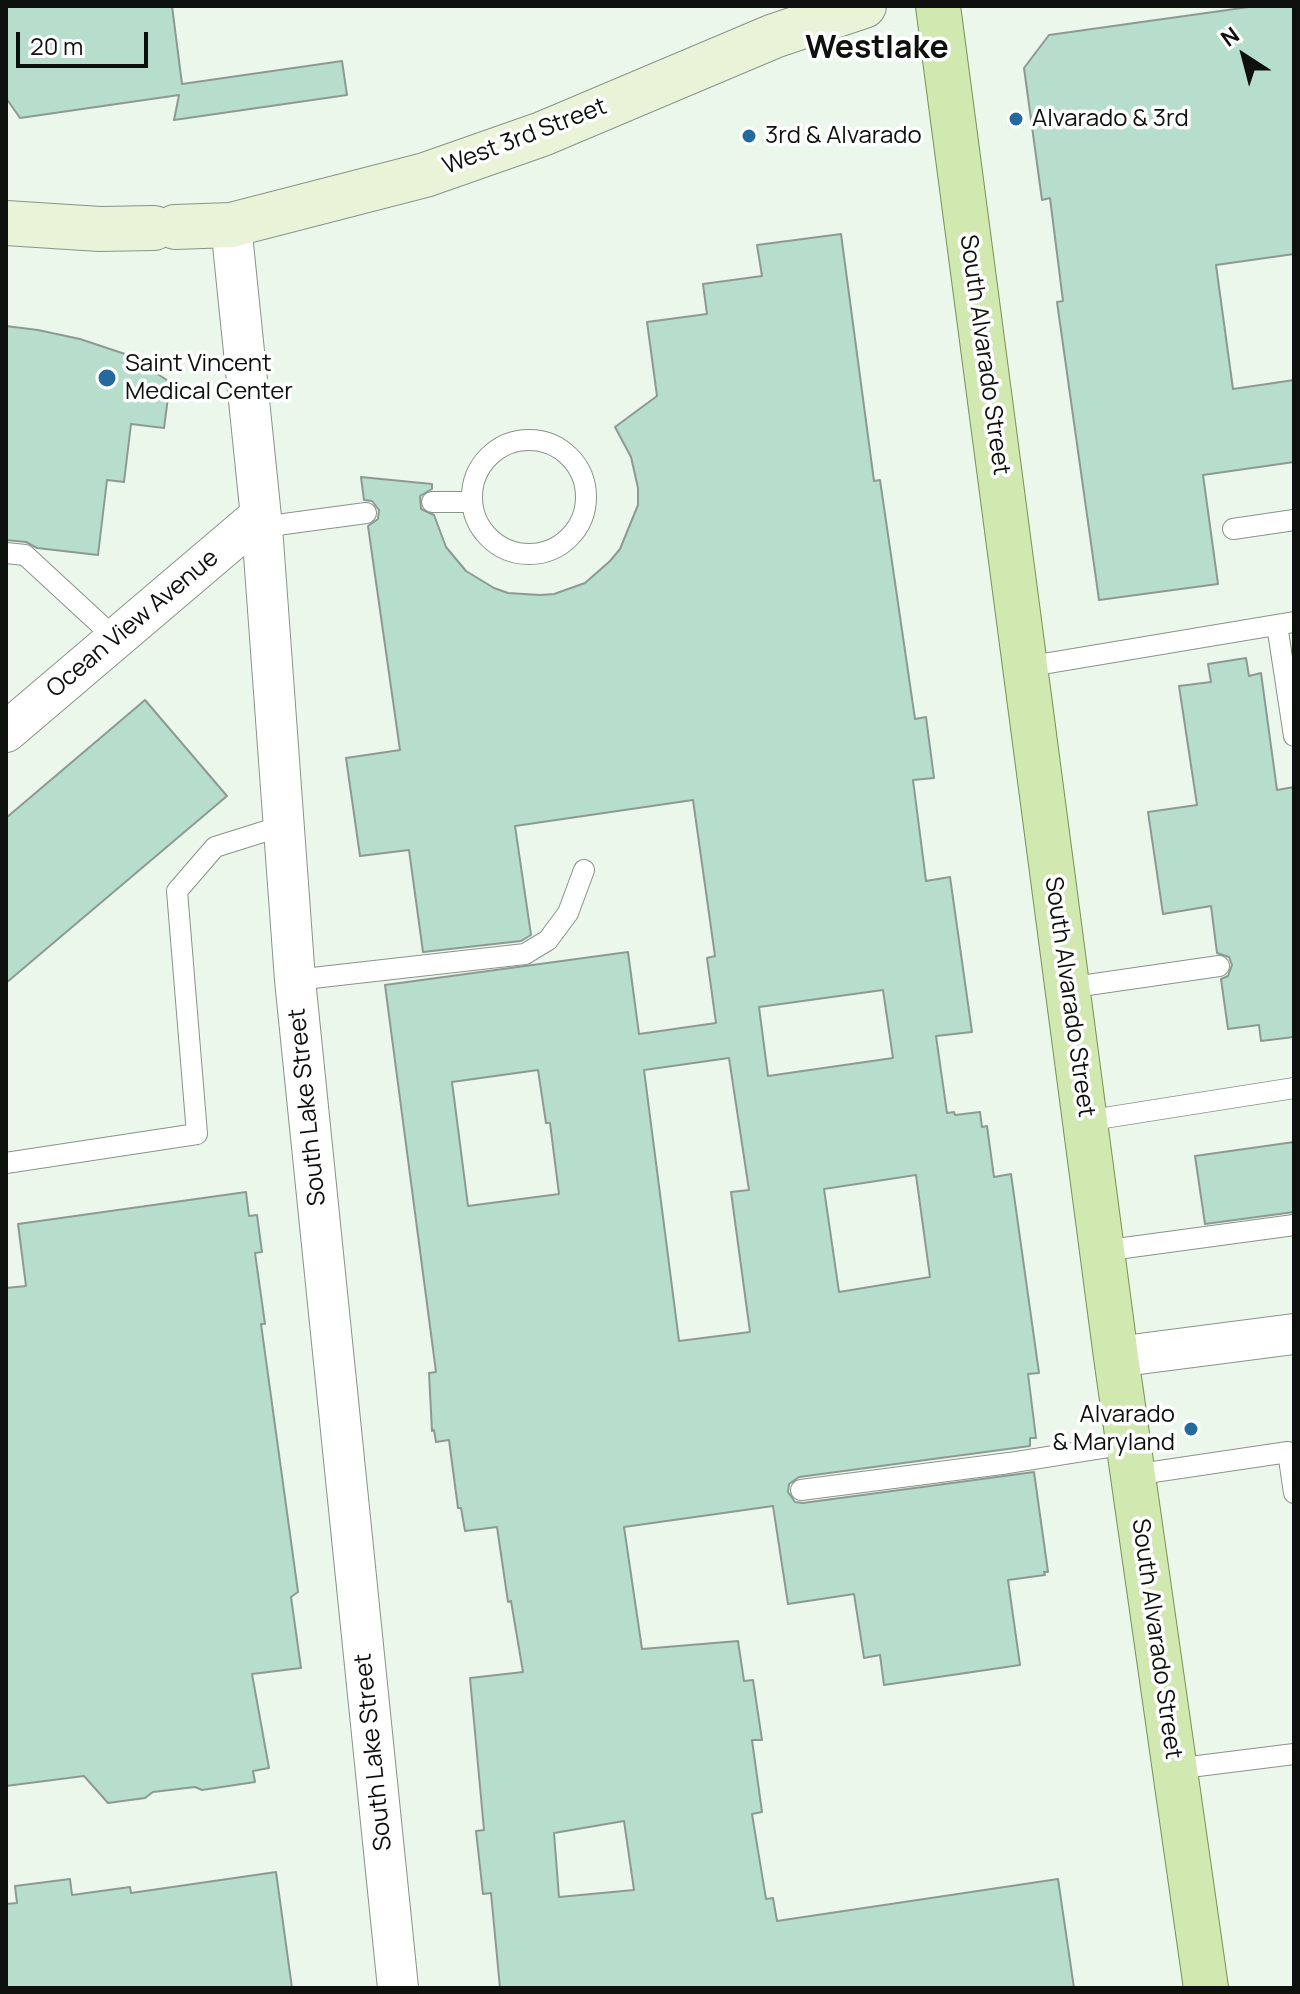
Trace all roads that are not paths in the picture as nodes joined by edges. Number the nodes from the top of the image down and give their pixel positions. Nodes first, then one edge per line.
1 (864, 6) edge
2 (938, 6) edge
3 (6, 223) edge
4 (231, 225) junction
5 (432, 502) dead end
6 (472, 502) junction
7 (366, 513) dead end
8 (1294, 520) edge
9 (261, 522) junction
10 (1233, 529) dead end
11 (6, 553) edge
12 (1285, 624) edge
13 (116, 639) junction
14 (1025, 667) junction
15 (6, 732) edge
16 (1294, 736) edge
17 (285, 825) junction
18 (584, 870) dead end
19 (1219, 966) dead end
20 (295, 980) junction
21 (1067, 988) junction
22 (1294, 1088) edge
23 (1085, 1121) junction
24 (6, 1163) edge
25 (1294, 1225) edge
26 (1102, 1251) junction
27 (1294, 1334) edge
28 (1116, 1357) junction
29 (1291, 1451) edge
30 (1130, 1459) junction
31 (801, 1490) dead end
32 (1294, 1493) edge
33 (1294, 1754) edge
34 (1174, 1769) junction
35 (398, 1988) edge
36 (1206, 1988) edge

1 - 4 main road, West 3rd Street
2 - 14 main road, South Alvarado Street
3 - 4 main road, West 3rd Street
4 - 9 street, South Lake Street
5 - 6 lane
6 - 6 lane
7 - 9 lane
8 - 10 lane
9 - 13 street, Ocean View Avenue
9 - 17 street, South Lake Street
11 - 13 lane
12 - 14 lane
12 - 16 lane
13 - 15 street, Ocean View Avenue
14 - 21 main road, South Alvarado Street
17 - 20 street, South Lake Street
17 - 24 lane
18 - 20 lane
19 - 21 lane
20 - 35 street, South Lake Street
21 - 23 main road, South Alvarado Street
22 - 23 lane
23 - 26 main road, South Alvarado Street
25 - 26 lane
26 - 28 main road, South Alvarado Street
27 - 28 street
28 - 30 main road, South Alvarado Street
29 - 30 lane
29 - 32 lane
30 - 31 lane
30 - 34 main road, South Alvarado Street
33 - 34 lane
34 - 36 main road, South Alvarado Street

